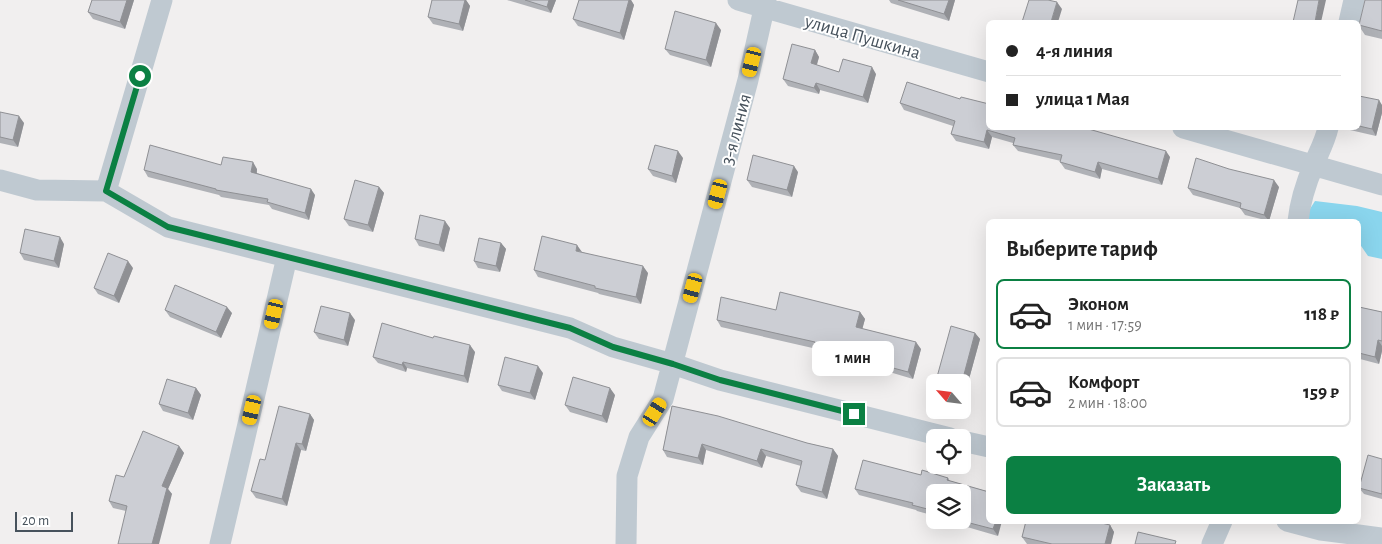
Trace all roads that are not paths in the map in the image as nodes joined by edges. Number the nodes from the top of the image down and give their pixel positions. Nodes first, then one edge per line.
1 (162, 0) edge
2 (738, 0) edge
3 (1354, 0) edge
4 (765, 4) edge
5 (1349, 20) edge
6 (986, 71) edge
7 (1190, 130) edge
8 (1327, 130) edge
9 (1313, 165) junction
10 (0, 180) edge
11 (1382, 185) edge
12 (106, 191) junction
13 (1298, 219) edge
14 (287, 257) junction
15 (673, 364) junction
16 (926, 432) edge
17 (971, 442) edge
18 (986, 446) edge
19 (1221, 524) edge
20 (1298, 524) edge
21 (1382, 538) edge
22 (220, 544) edge
23 (626, 544) edge
24 (1212, 544) edge

1 - 12 street
2 - 4 street, улица Пушкина
3 - 5 street
4 - 6 street, улица Пушкина
4 - 15 street, 3-я линия
7 - 9 street
8 - 9 street
9 - 11 street
9 - 13 street
10 - 12 street
12 - 14 street
14 - 15 street
14 - 22 street
15 - 16 street
15 - 23 street, 3-я линия
17 - 18 street
19 - 24 street
20 - 21 street

